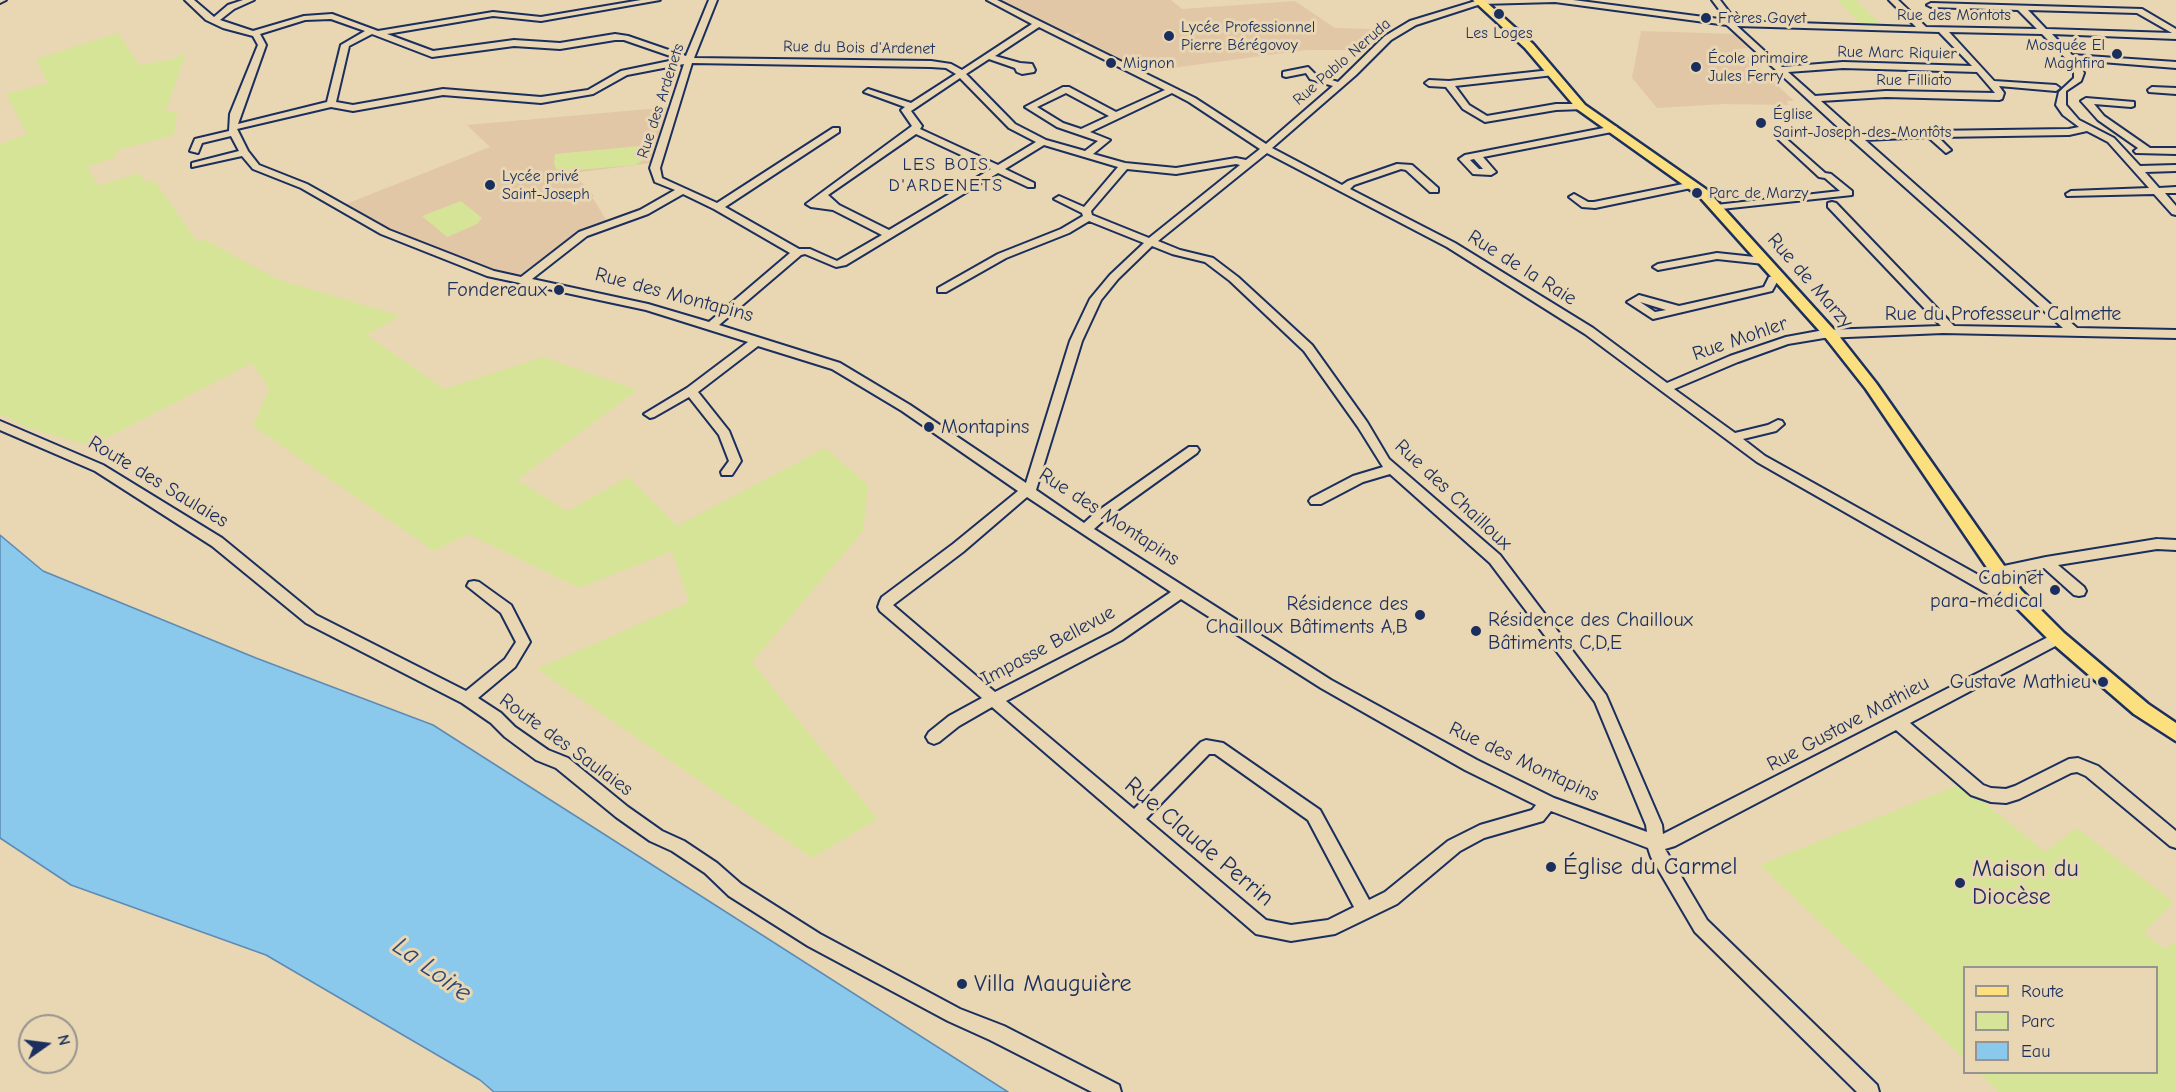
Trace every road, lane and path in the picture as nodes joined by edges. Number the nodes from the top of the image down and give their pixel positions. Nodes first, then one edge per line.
1 (189, 0) edge
2 (250, 0) edge
3 (656, 0) edge
4 (713, 0) edge
5 (991, 0) edge
6 (1629, 0) edge
7 (1716, 0) edge
8 (1893, 0) edge
9 (1480, 1) edge
10 (1931, 5) dead end
11 (2021, 8) junction
12 (1633, 10) junction
13 (214, 21) junction
14 (1039, 23) junction
15 (1731, 23) junction
16 (1924, 30) junction
17 (1942, 30) junction
18 (2044, 31) junction
19 (375, 32) junction
20 (254, 33) junction
21 (2176, 34) edge
22 (987, 56) junction
23 (2069, 57) junction
24 (689, 60) junction
25 (2176, 65) edge
26 (1019, 66) dead end
27 (1978, 69) junction
28 (1780, 70) junction
29 (1551, 73) junction
30 (961, 74) junction
31 (1313, 78) dead end
32 (1429, 83) dead end
33 (1990, 83) junction
34 (1449, 84) junction
35 (1339, 85) junction
36 (2062, 89) junction
37 (1172, 90) junction
38 (2152, 90) dead end
39 (2176, 91) edge
40 (868, 92) dead end
41 (1812, 99) junction
42 (331, 104) junction
43 (2131, 104) dead end
44 (912, 106) junction
45 (1581, 107) junction
46 (1116, 116) junction
47 (1098, 125) junction
48 (2088, 128) junction
49 (1614, 129) junction
50 (234, 130) junction
51 (836, 130) dead end
52 (914, 131) junction
53 (1084, 131) junction
54 (1930, 134) junction
55 (1782, 138) dead end
56 (1856, 138) junction
57 (1105, 140) junction
58 (1043, 142) junction
59 (1266, 148) junction
60 (1946, 150) dead end
61 (195, 151) dead end
62 (2122, 151) junction
63 (2148, 151) junction
64 (2176, 151) edge
65 (244, 152) junction
66 (1087, 154) junction
67 (1477, 156) dead end
68 (1256, 157) junction
69 (1281, 158) junction
70 (1246, 163) junction
71 (195, 165) dead end
72 (1124, 166) junction
73 (2176, 168) edge
74 (998, 169) junction
75 (2135, 169) junction
76 (1031, 185) dead end
77 (1693, 185) junction
78 (684, 190) junction
79 (1343, 190) junction
80 (1434, 190) dead end
81 (2155, 190) junction
82 (2176, 190) edge
83 (2071, 194) dead end
84 (1574, 197) dead end
85 (1059, 198) dead end
86 (1832, 205) dead end
87 (718, 207) junction
88 (1716, 208) junction
89 (2174, 208) edge
90 (1087, 214) junction
91 (889, 234) junction
92 (1151, 242) junction
93 (797, 254) junction
94 (1764, 261) junction
95 (1658, 267) dead end
96 (1780, 278) junction
97 (523, 281) junction
98 (942, 290) dead end
99 (1678, 309) dead end
100 (710, 327) junction
101 (1951, 329) junction
102 (2073, 331) junction
103 (1830, 334) junction
104 (2176, 334) edge
105 (757, 342) junction
106 (1665, 388) junction
107 (692, 391) junction
108 (650, 414) dead end
109 (1778, 424) dead end
110 (0, 425) edge
111 (1732, 438) junction
112 (1193, 450) dead end
113 (1391, 469) junction
114 (727, 472) dead end
115 (1027, 492) junction
116 (1316, 501) dead end
117 (1085, 530) junction
118 (2176, 544) edge
119 (2046, 562) junction
120 (1999, 572) junction
121 (474, 586) dead end
122 (1182, 591) junction
123 (2079, 591) dead end
124 (2015, 595) junction
125 (2058, 639) junction
126 (467, 699) junction
127 (994, 700) junction
128 (1898, 722) junction
129 (2176, 733) edge
130 (934, 737) dead end
131 (1548, 802) junction
132 (1135, 819) junction
133 (1656, 842) junction
134 (2176, 842) edge
135 (1363, 911) junction
136 (1112, 1092) edge
137 (1870, 1092) edge

1 - 13 street
2 - 13 street
3 - 19 street
4 - 24 street, Rue des Ardenets
5 - 14 street, Rue de la Raie
6 - 12 street
7 - 15 street
8 - 16 street
9 - 12 street, Rue Pablo Neruda
9 - 29 main road, Rue de Marzy
9 - 35 street, Rue Pablo Neruda
10 - 11 street
11 - 18 street
11 - 21 street
12 - 15 street, Rue des Montots
13 - 20 street
14 - 22 street
14 - 37 street, Rue de la Raie
15 - 16 street, Rue des Montots
15 - 28 street
16 - 17 street, Rue des Montots
17 - 18 street, Rue des Montots
17 - 27 street
18 - 21 street, Rue des Montots
18 - 23 street
19 - 20 street
19 - 24 street
19 - 42 street
20 - 50 street
22 - 26 street
22 - 30 street
23 - 25 street
23 - 36 street
24 - 30 street, Rue du Bois d'Ardenet
24 - 42 street
24 - 78 street, Rue des Ardenets
27 - 28 street, Rue Marc Riquier
27 - 33 street
28 - 41 street
29 - 34 street
29 - 45 main road, Rue de Marzy
30 - 44 street
30 - 58 street, Rue du Bois d'Ardenet
31 - 35 street
32 - 34 street
33 - 36 street
33 - 41 street, Rue Filliato
34 - 45 street
35 - 59 street, Rue Pablo Neruda
36 - 48 street
37 - 46 street
37 - 59 street, Rue de la Raie
38 - 39 street
40 - 44 street
41 - 56 street
42 - 50 street
43 - 63 street
44 - 52 street
45 - 49 main road, Rue de Marzy
46 - 47 street
46 - 53 street
47 - 53 street
47 - 57 street
48 - 54 street
48 - 62 street
49 - 67 street
49 - 77 main road, Rue de Marzy
50 - 61 street
50 - 65 street, Rue des Montapins
51 - 87 street
52 - 74 street
52 - 91 street
53 - 57 street
54 - 56 street
54 - 60 street
55 - 88 street
56 - 102 street
57 - 66 street
58 - 66 street, Rue du Bois d'Ardenet
58 - 74 street
59 - 68 street, Rue Pablo Neruda
59 - 69 street, Rue de la Raie
62 - 63 street
62 - 75 street
63 - 64 street
65 - 71 street
65 - 97 street, Rue des Montapins
66 - 72 street, Rue du Bois d'Ardenet
68 - 69 street
68 - 70 street, Rue Pablo Neruda
69 - 79 street, Rue de la Raie
70 - 72 street, Rue du Bois d'Ardenet
70 - 92 street, Rue Pablo Neruda
72 - 90 street
73 - 75 street
74 - 76 street
74 - 91 street
75 - 81 street
77 - 84 street
77 - 88 main road, Rue de Marzy
78 - 87 street
78 - 97 street
79 - 80 street
79 - 106 street, Rue de la Raie
81 - 82 street
81 - 83 street
81 - 89 street
85 - 90 street, Rue des Chailloux
86 - 101 street
87 - 93 street
88 - 94 main road, Rue de Marzy
90 - 92 street, Rue des Chailloux
90 - 98 street
91 - 93 street
92 - 113 street, Rue des Chailloux
92 - 115 street, Rue Pablo Neruda
93 - 100 street
94 - 95 street
94 - 96 main road, Rue de Marzy
96 - 99 street
96 - 103 main road, Rue de Marzy
97 - 100 street, Rue des Montapins
100 - 105 street, Rue des Montapins
101 - 102 street, Rue du Professeur Calmette
101 - 103 street, Rue du Professeur Calmette
102 - 104 street, Rue du Professeur Calmette
103 - 106 street, Rue Mohler
103 - 120 main road, Rue de Marzy
105 - 107 street
105 - 115 street, Rue des Montapins
106 - 111 street, Rue de la Raie
107 - 108 street
107 - 114 street
109 - 111 street
110 - 126 street, Route des Saulaies
111 - 124 street, Rue de la Raie
112 - 117 street
113 - 116 street
113 - 133 street, Rue des Chailloux
115 - 117 street, Rue des Montapins
115 - 127 street, Rue Claude Perrin
117 - 122 street, Rue des Montapins
118 - 119 street
119 - 120 street
119 - 123 street
120 - 124 main road, Rue de Marzy
121 - 126 street
122 - 127 street, Impasse Bellevue
122 - 131 street, Rue des Montapins
124 - 125 main road, Rue de Marzy
125 - 128 street, Rue Gustave Mathieu
125 - 129 main road, Rue de Marzy
126 - 136 street, Route des Saulaies
127 - 130 street, Impasse Bellevue
127 - 132 street, Rue Claude Perrin
128 - 133 street, Rue Gustave Mathieu
128 - 134 street
131 - 133 street, Rue des Montapins
131 - 135 street, Rue Claude Perrin
132 - 135 street, Rue Claude Perrin
132 - 135 street
133 - 137 street

